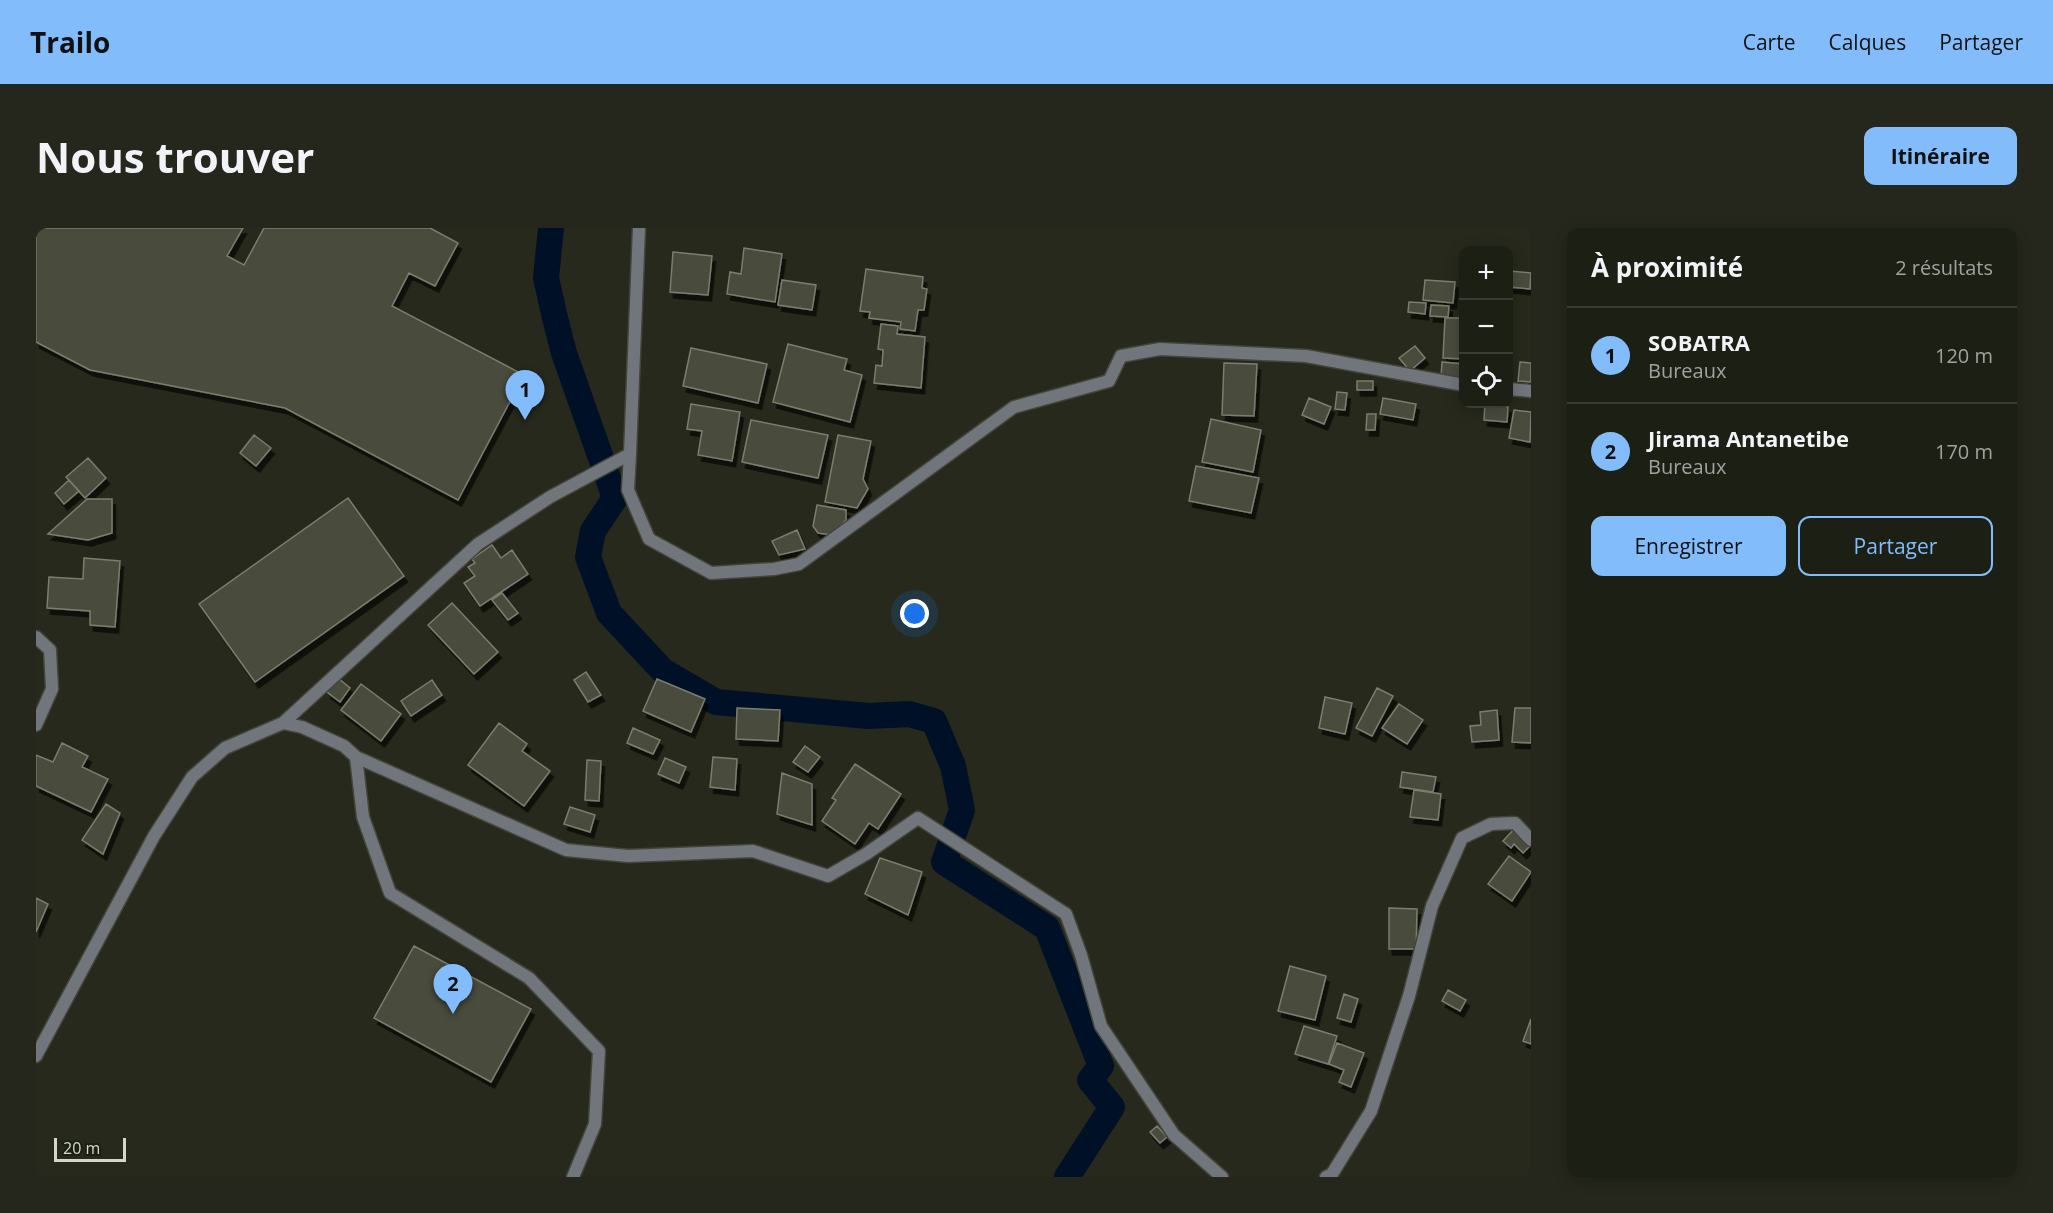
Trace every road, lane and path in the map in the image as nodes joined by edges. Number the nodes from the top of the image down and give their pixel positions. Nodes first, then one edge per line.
1 (639, 228) edge
2 (1459, 385) edge
3 (1513, 389) edge
4 (1531, 391) edge
5 (630, 453) junction
6 (36, 637) edge
7 (283, 723) junction
8 (36, 725) edge
9 (356, 757) junction
10 (1531, 840) edge
11 (36, 1056) edge
12 (573, 1177) edge
13 (1222, 1177) edge
14 (1326, 1177) edge

1 - 5 street
2 - 5 street
3 - 4 street
5 - 7 street
6 - 8 street
7 - 9 street
7 - 11 street
9 - 12 street
9 - 13 street
10 - 14 street

